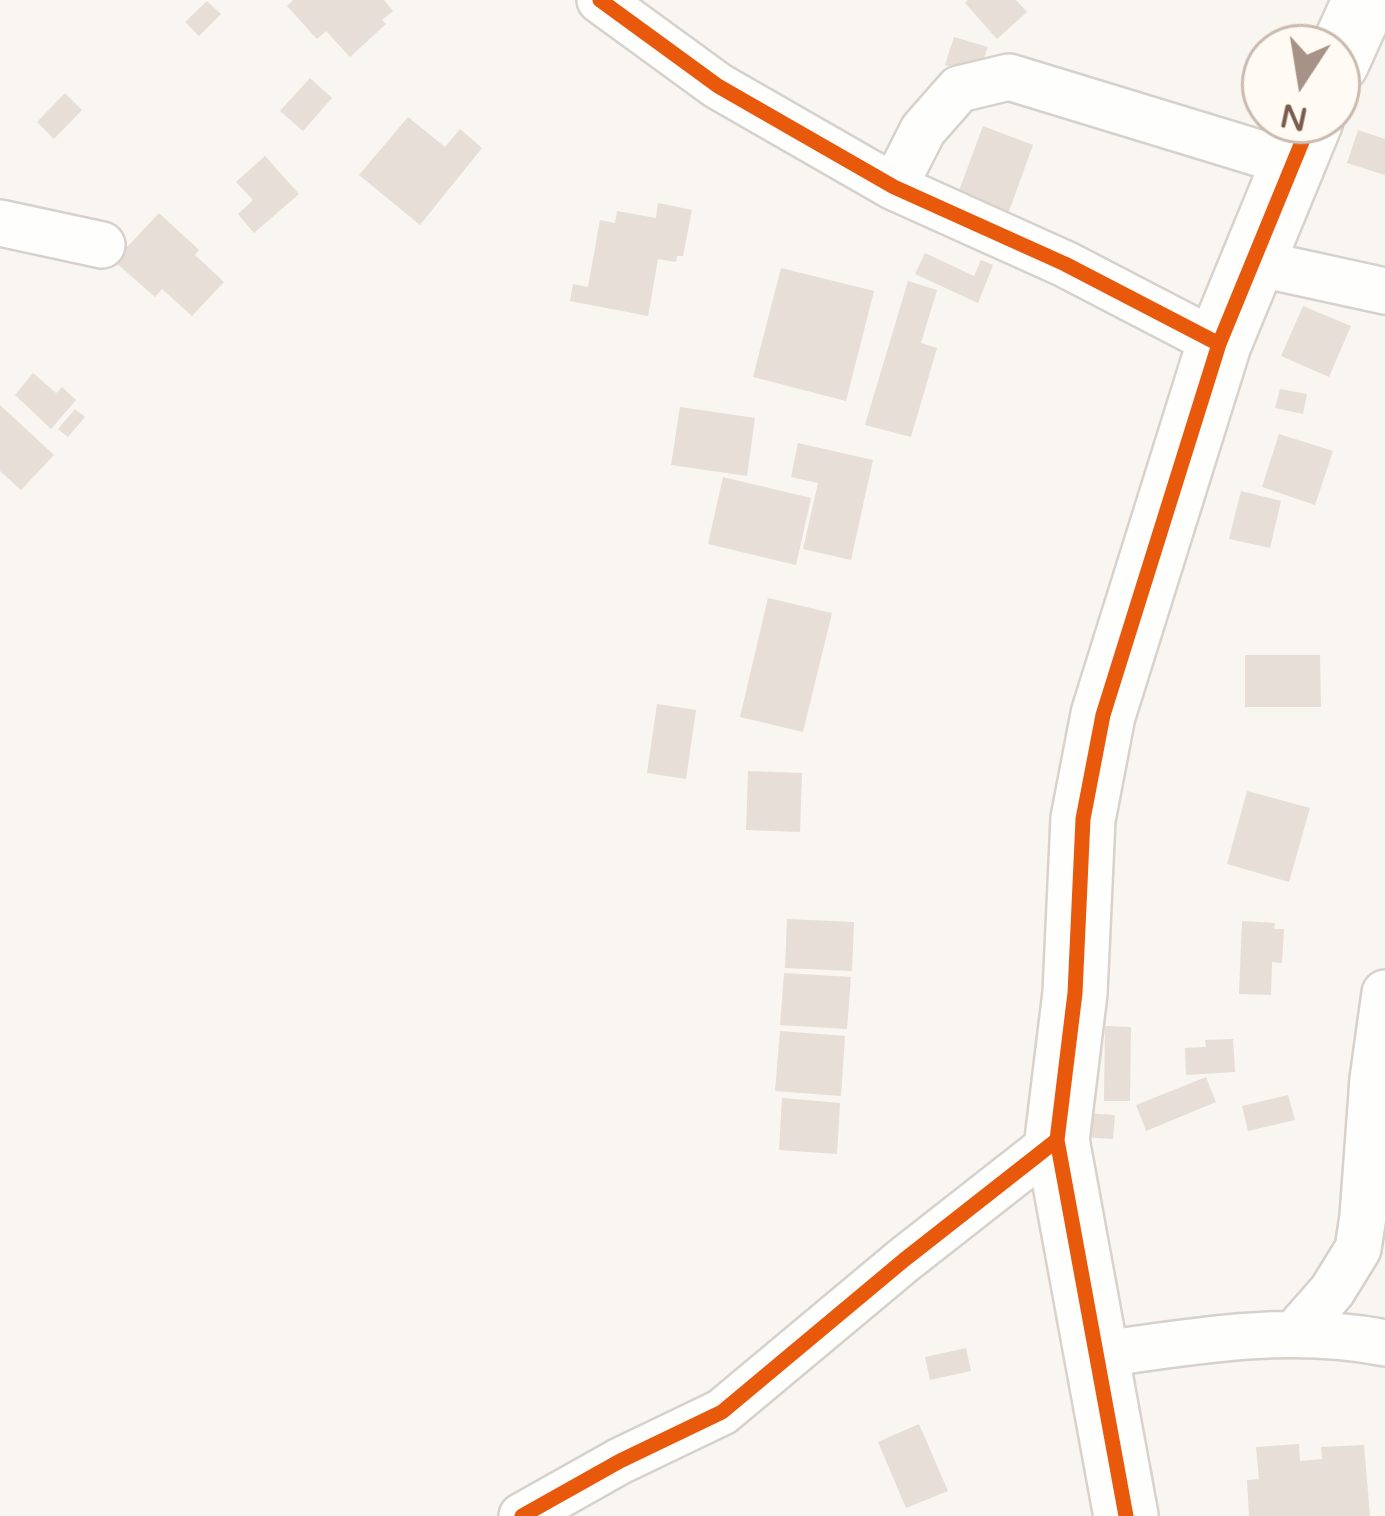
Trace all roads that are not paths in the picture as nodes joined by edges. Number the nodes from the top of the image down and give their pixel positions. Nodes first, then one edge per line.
1 (600, 0) edge
2 (1241, 128) edge
3 (1300, 144) edge
4 (894, 187) junction
5 (0, 223) edge
6 (102, 245) dead end
7 (1252, 262) junction
8 (1385, 290) edge
9 (1219, 344) junction
10 (1385, 993) edge
11 (1057, 1140) junction
12 (1296, 1332) junction
13 (1385, 1343) edge
14 (1097, 1355) junction
15 (597, 1497) edge
16 (521, 1516) edge
17 (1126, 1516) edge

1 - 4 street
2 - 4 street
3 - 7 street
4 - 9 street
5 - 6 street
7 - 8 street
7 - 9 street
9 - 11 street
10 - 12 street
11 - 14 street
11 - 15 street
12 - 13 street
12 - 14 street
14 - 17 street
15 - 16 street

